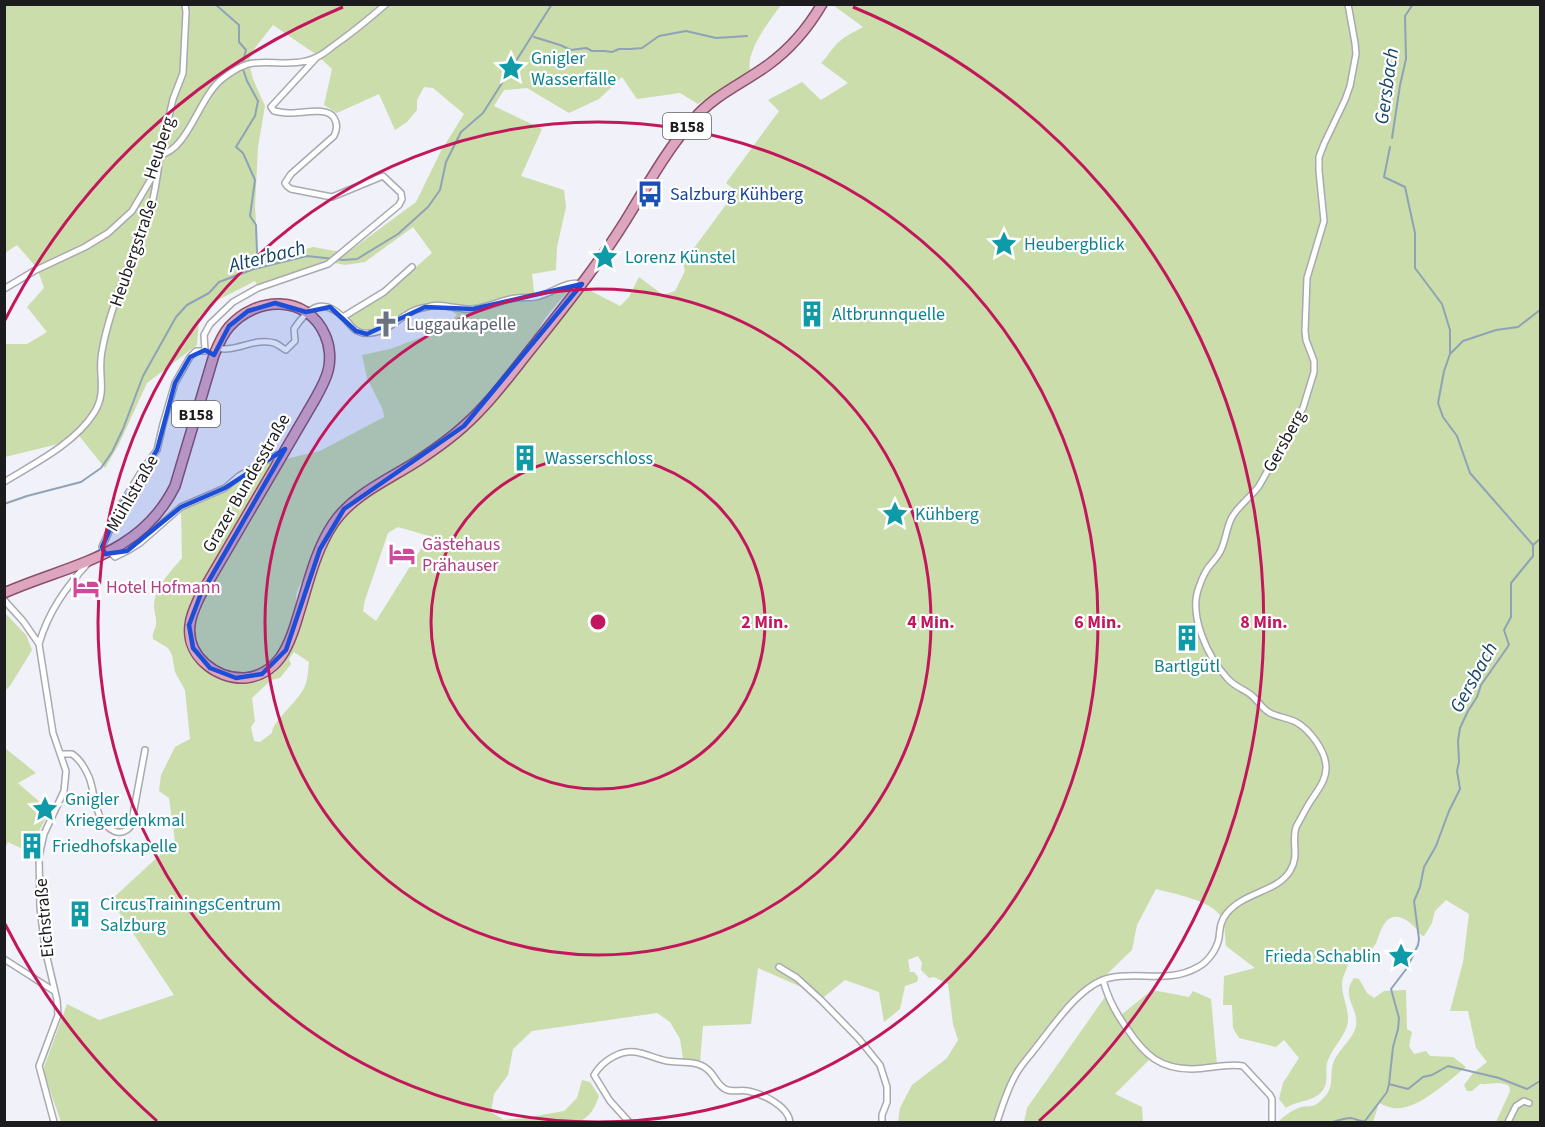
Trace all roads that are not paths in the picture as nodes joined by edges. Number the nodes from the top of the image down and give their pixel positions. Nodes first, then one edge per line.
1 (185, 4) edge
2 (386, 4) edge
3 (822, 4) edge
4 (1348, 4) edge
5 (316, 57) junction
6 (160, 155) junction
7 (412, 267) dead end
8 (582, 284) junction
9 (4, 289) edge
10 (307, 313) junction
11 (343, 317) junction
12 (212, 351) junction
13 (282, 454) junction
14 (4, 482) edge
15 (107, 553) junction
16 (91, 560) junction
17 (4, 593) edge
18 (4, 600) edge
19 (39, 644) junction
20 (145, 750) dead end
21 (61, 754) junction
22 (4, 959) edge
23 (779, 967) dead end
24 (1103, 980) junction
25 (54, 991) junction
26 (1529, 1103) dead end
27 (54, 1122) edge
28 (629, 1122) edge
29 (790, 1122) edge
30 (882, 1122) edge
31 (997, 1122) edge
32 (1272, 1122) edge
33 (1508, 1122) edge

1 - 6 street, Heuberg
2 - 5 street
3 - 8 main road, Grazer Bundesstraße / B158
4 - 24 street, Gersberg
5 - 6 street
5 - 12 street
6 - 9 street, Heuberg
6 - 14 street, Heubergstraße
7 - 11 street
8 - 11 street
8 - 13 main road, Grazer Bundesstraße / B158
10 - 11 street
10 - 12 main road, B158
10 - 12 street
10 - 13 main road, Grazer Bundesstraße / B158
12 - 15 main road, B158
12 - 15 street, Mühlstraße
13 - 15 street
15 - 16 main road, B158
16 - 17 main road, B158
16 - 19 street
18 - 19 street, Eichstraße
19 - 21 street, Eichstraße
20 - 21 street
21 - 25 street, Eichstraße
22 - 25 street
23 - 30 street
24 - 31 street
24 - 32 street
25 - 27 street, Eichstraße
26 - 33 street
28 - 29 street

